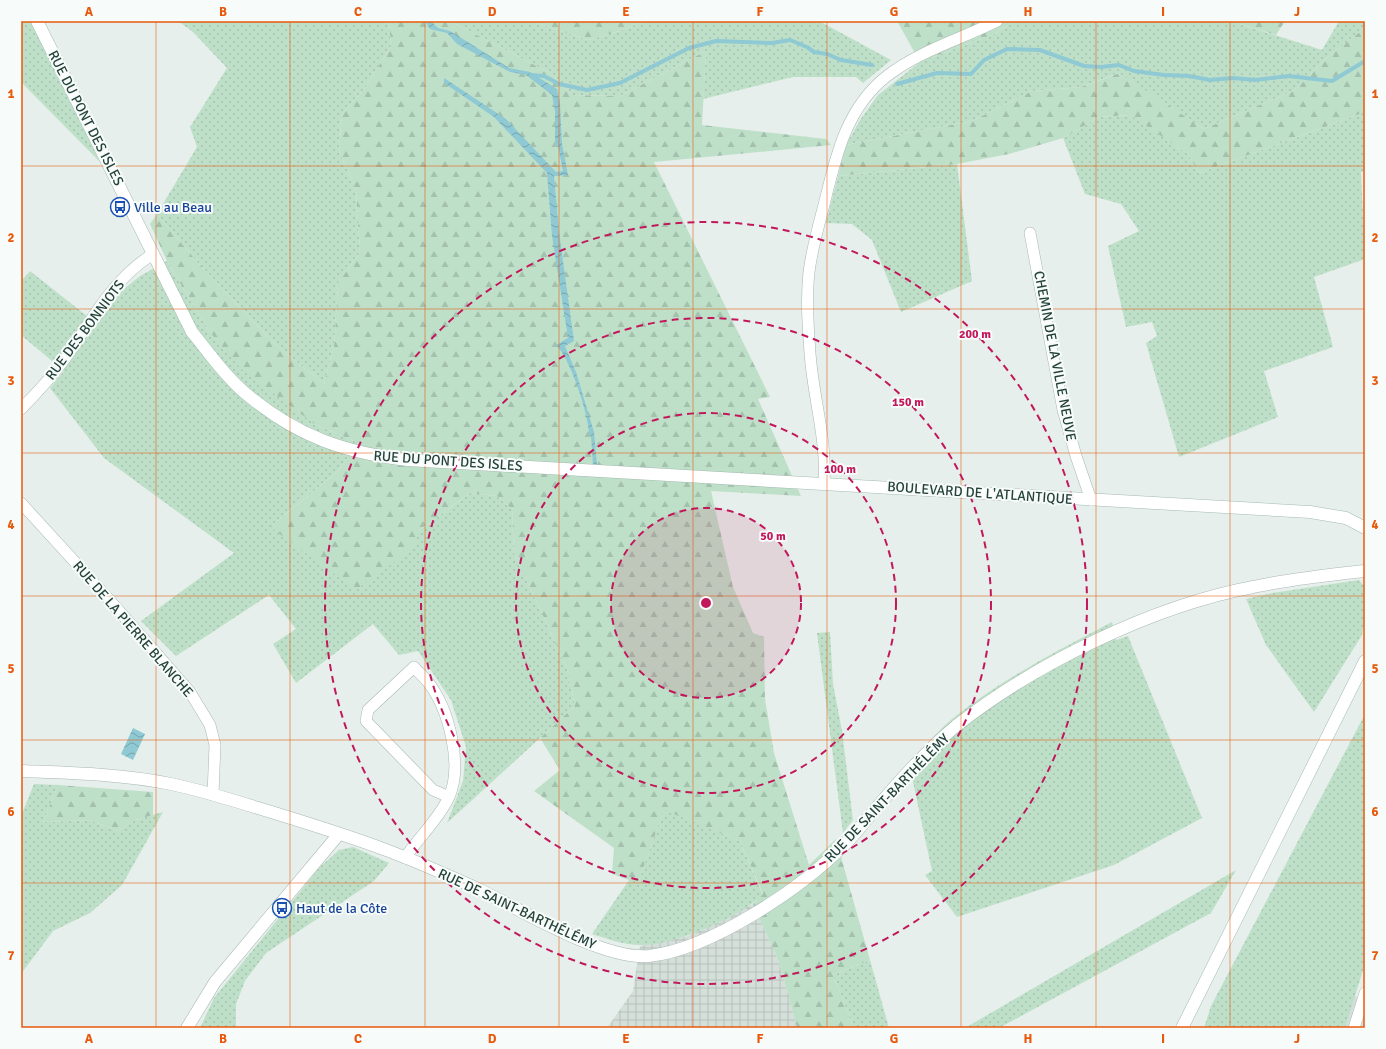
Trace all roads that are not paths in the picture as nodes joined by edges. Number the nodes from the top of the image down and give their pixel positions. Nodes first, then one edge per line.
1 (37, 21) edge
2 (997, 21) edge
3 (1030, 233) dead end
4 (153, 254) junction
5 (21, 409) edge
6 (592, 470) joint
7 (824, 483) junction
8 (1091, 500) junction
9 (21, 503) edge
10 (1365, 528) edge
11 (1365, 571) edge
12 (1365, 661) edge
13 (21, 771) edge
14 (213, 794) junction
15 (449, 797) junction
16 (339, 834) junction
17 (406, 858) junction
18 (1365, 992) edge
19 (193, 1026) edge
20 (1182, 1028) edge
21 (1354, 1028) edge

1 - 4 main road, RUE DU PONT DES ISLES
2 - 7 street
3 - 8 street, CHEMIN DE LA VILLE NEUVE
4 - 5 street, RUE DES BONNIOTS
4 - 6 main road, RUE DU PONT DES ISLES
6 - 7 main road, BOULEVARD DE L'ATLANTIQUE
7 - 8 main road, BOULEVARD DE L'ATLANTIQUE
8 - 10 main road, BOULEVARD DE L'ATLANTIQUE
9 - 14 street, RUE DE LA PIERRE BLANCHE
11 - 17 main road, RUE DE SAINT-BARTHÉLÉMY
12 - 20 main road
13 - 14 main road, RUE DE SAINT-BARTHÉLÉMY
14 - 16 main road, RUE DE SAINT-BARTHÉLÉMY
15 - 15 street
15 - 17 street
16 - 17 main road, RUE DE SAINT-BARTHÉLÉMY
16 - 19 main road
18 - 21 street

